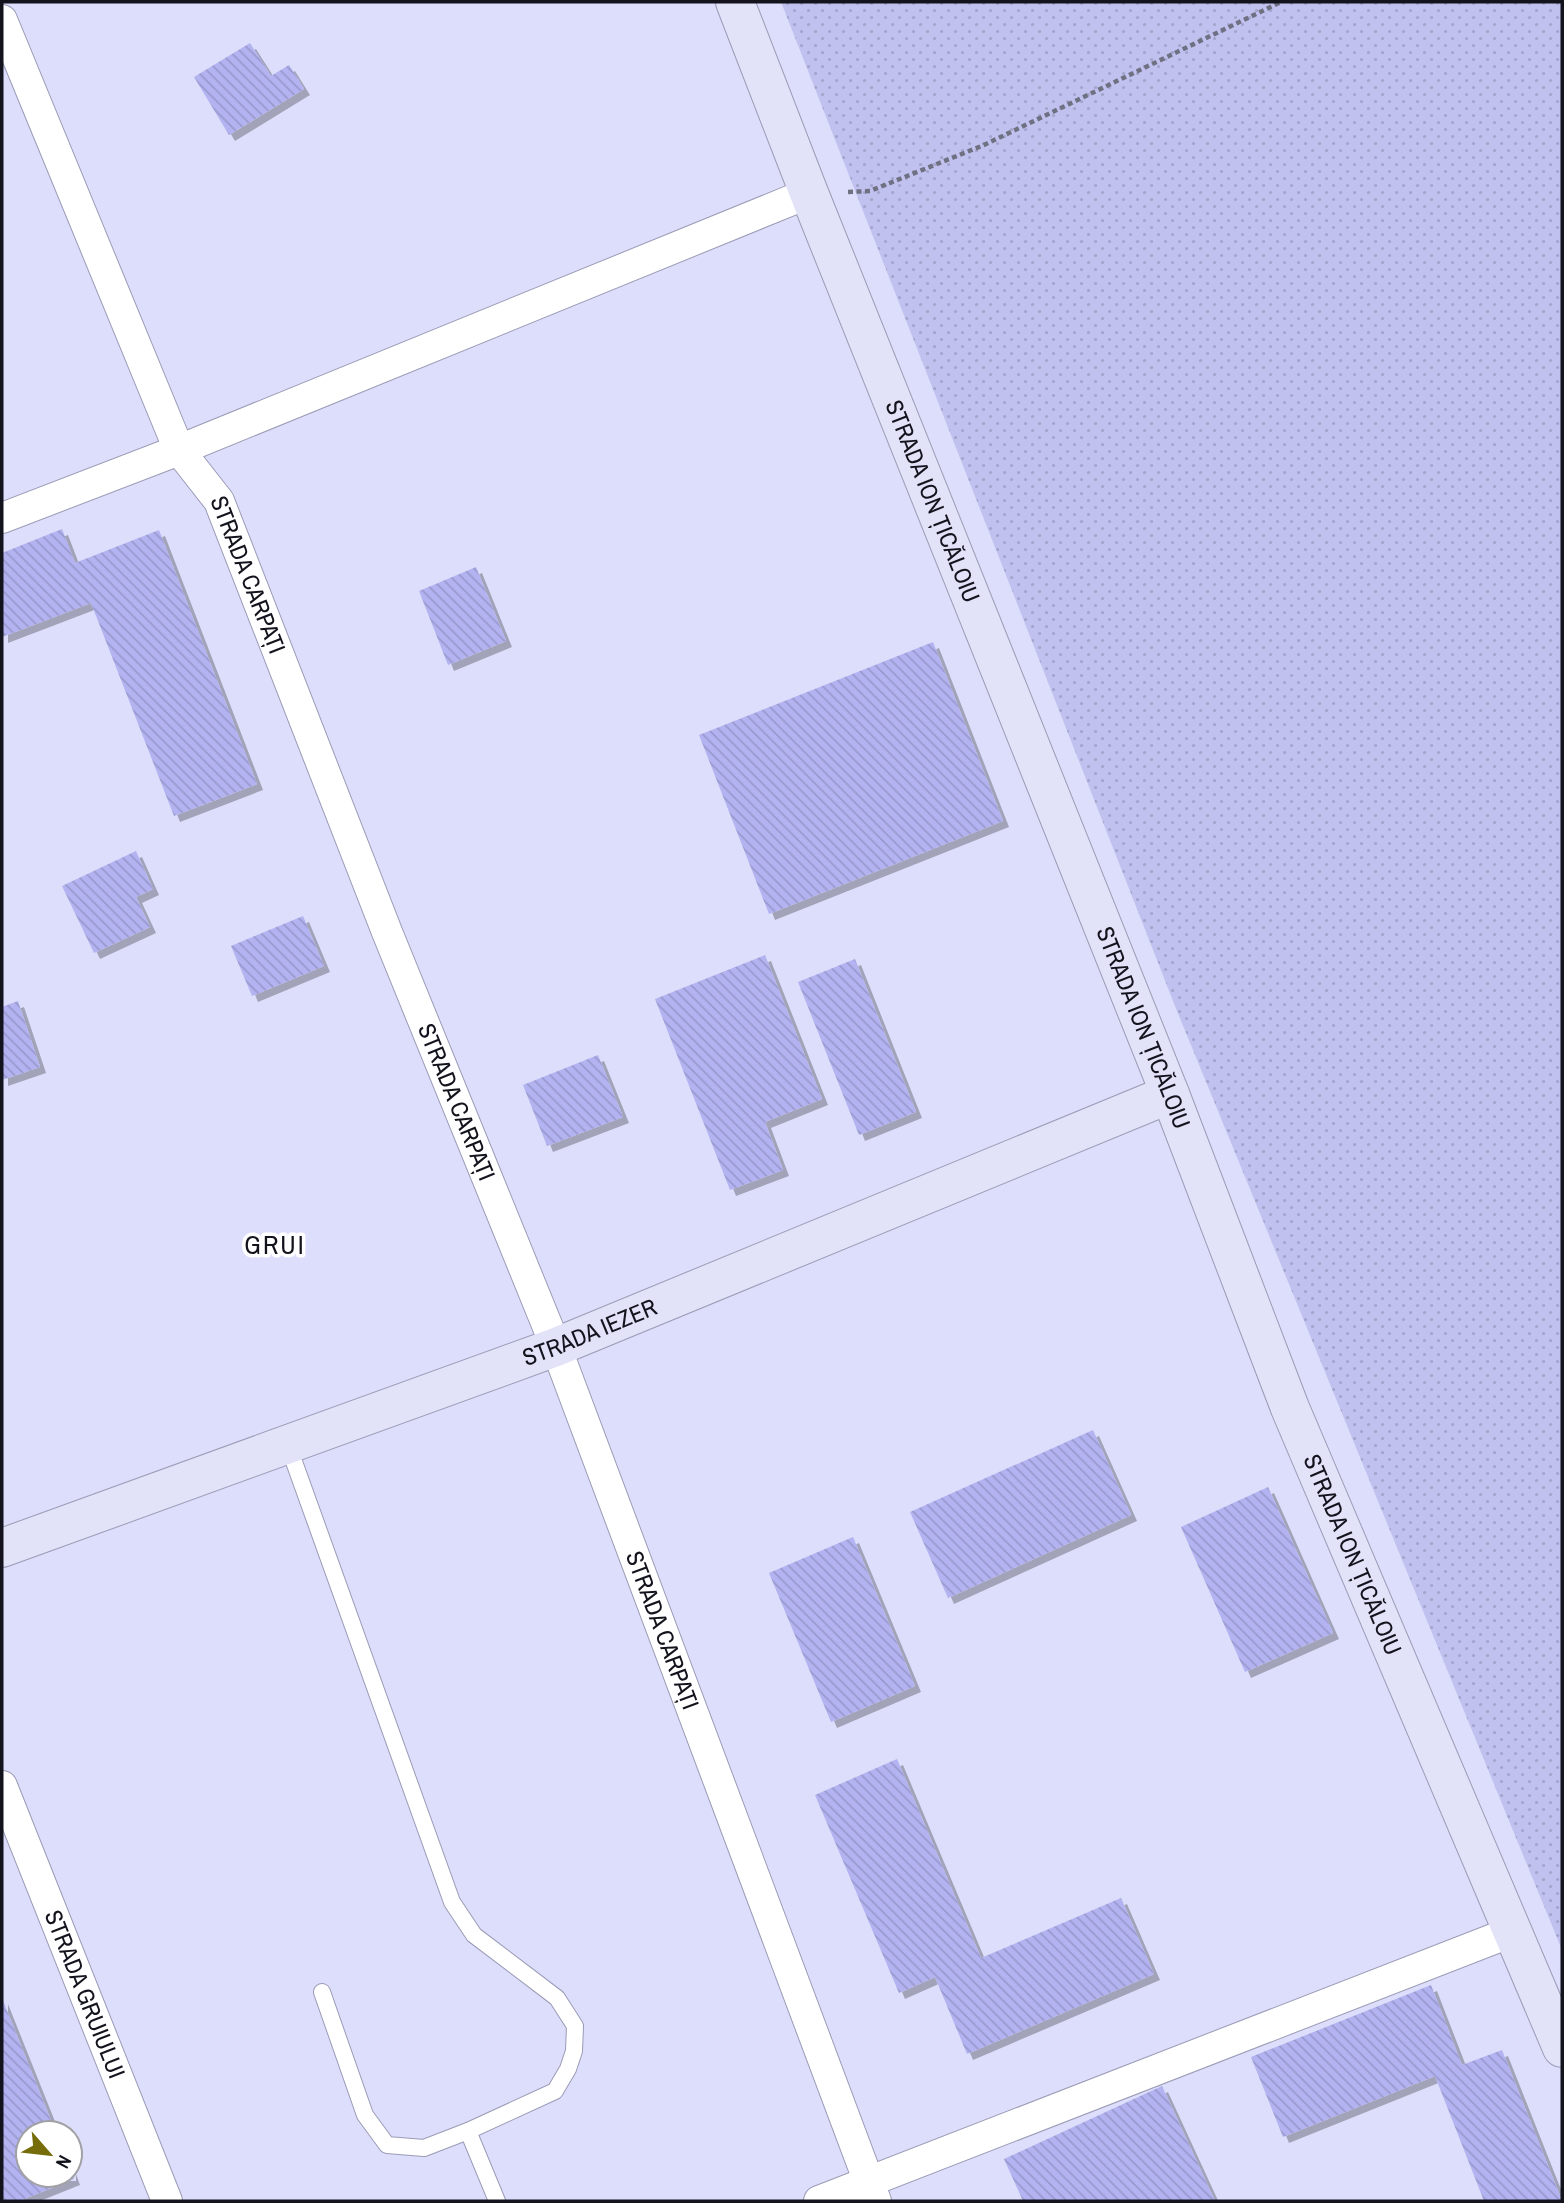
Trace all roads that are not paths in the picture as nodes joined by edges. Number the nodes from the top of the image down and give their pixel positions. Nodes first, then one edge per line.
1 (735, 2) edge
2 (2, 20) edge
3 (809, 193) junction
4 (179, 450) junction
5 (2, 518) edge
6 (1170, 1094) junction
7 (556, 1347) junction
8 (288, 1446) junction
9 (2, 1548) edge
10 (2, 1786) edge
11 (1514, 1931) junction
12 (322, 1992) dead end
13 (1562, 2048) edge
14 (468, 2131) junction
15 (872, 2191) edge
16 (167, 2201) edge
17 (497, 2201) edge
18 (819, 2201) edge

1 - 3 street, STRADA ION ȚICĂLOIU
2 - 4 street, STRADA CARPAȚI
3 - 4 street
3 - 6 street, STRADA ION ȚICĂLOIU
4 - 5 street
4 - 7 street, STRADA CARPAȚI
6 - 7 street, STRADA IEZER
6 - 11 street, STRADA ION ȚICĂLOIU
7 - 8 street, STRADA IEZER
7 - 15 street, STRADA CARPAȚI
8 - 9 street, STRADA IEZER
8 - 14 lane
10 - 16 street, STRADA GRUIULUI
11 - 13 street, STRADA ION ȚICĂLOIU
11 - 15 street
12 - 14 lane
14 - 17 lane
15 - 18 street

